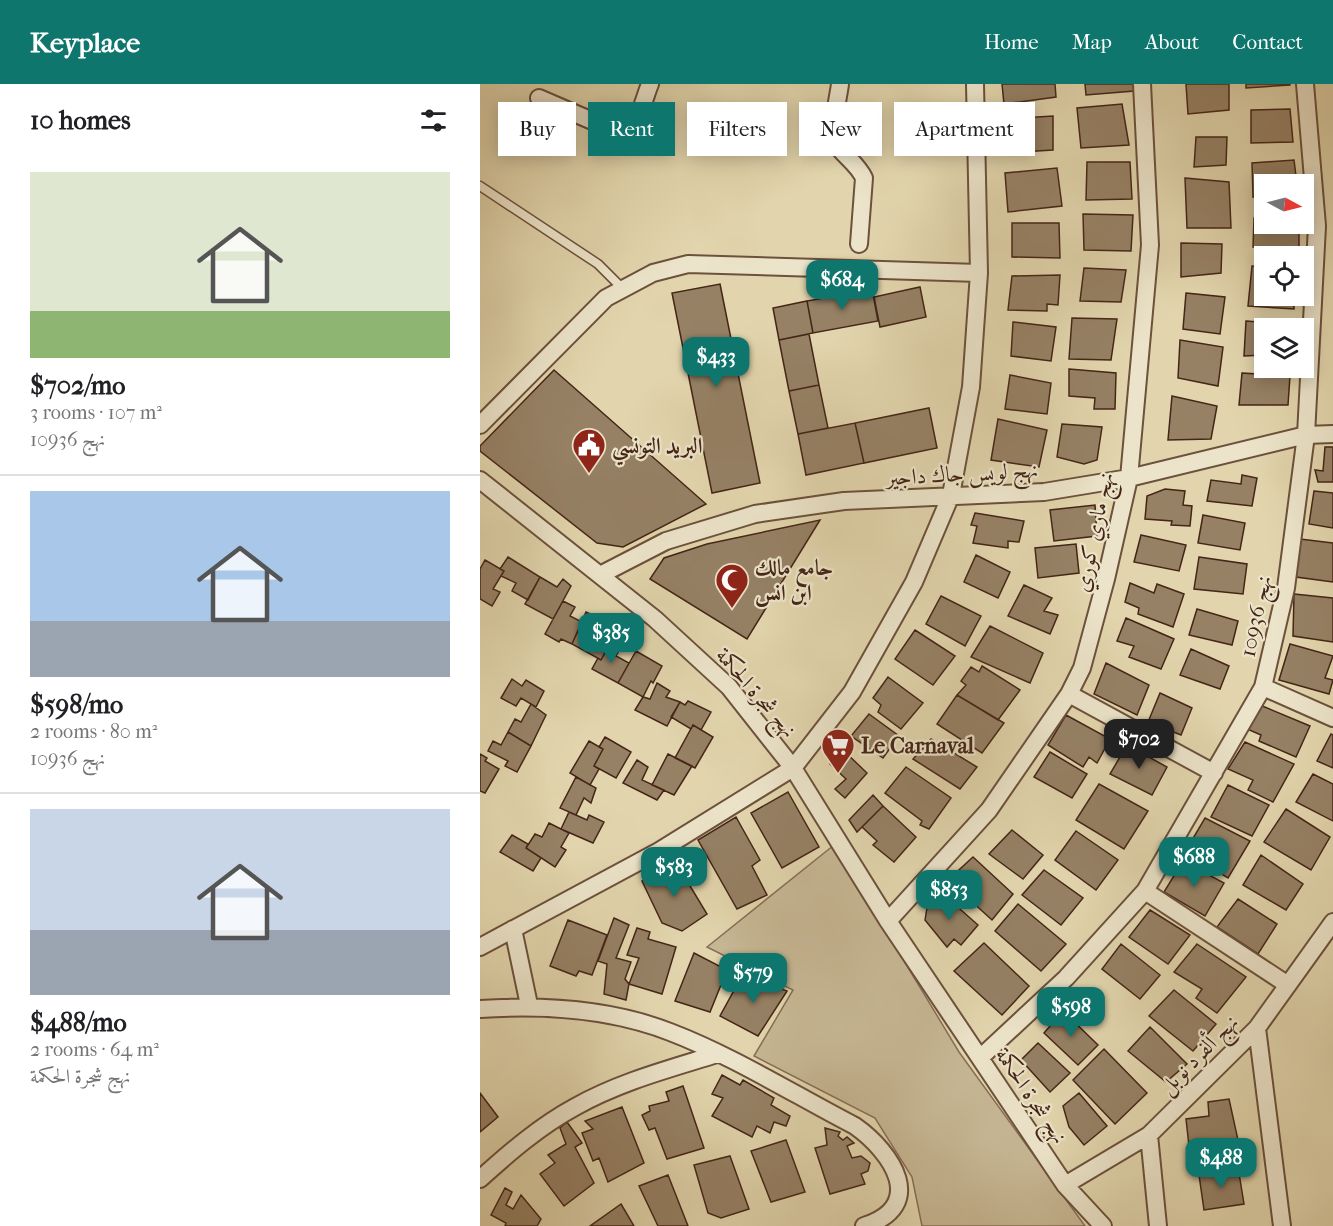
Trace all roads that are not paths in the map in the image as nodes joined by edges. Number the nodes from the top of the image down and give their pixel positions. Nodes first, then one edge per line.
1 (650, 84) edge
2 (840, 84) edge
3 (975, 84) edge
4 (1142, 84) edge
5 (1305, 84) edge
6 (539, 98) dead end
7 (480, 186) edge
8 (860, 244) dead end
9 (980, 273) junction
10 (623, 289) junction
11 (480, 425) edge
12 (1333, 434) edge
13 (1306, 435) junction
14 (1129, 478) junction
15 (480, 480) edge
16 (951, 495) junction
17 (600, 575) junction
18 (1263, 687) junction
19 (1069, 694) junction
20 (1333, 718) edge
21 (793, 768) junction
22 (1214, 773) junction
23 (1145, 891) junction
24 (888, 921) junction
25 (1333, 922) edge
26 (513, 929) junction
27 (480, 946) edge
28 (1288, 985) junction
29 (529, 1005) junction
30 (480, 1009) edge
31 (1257, 1028) junction
32 (717, 1054) junction
33 (980, 1058) junction
34 (1149, 1135) junction
35 (480, 1179) edge
36 (1065, 1185) junction
37 (864, 1226) edge
38 (1103, 1226) edge
39 (1158, 1226) edge
40 (1282, 1226) edge

1 - 6 street
2 - 8 street
3 - 9 street
4 - 14 street, نهج ماري كوري
5 - 13 street, نهج 10936
7 - 10 lane
9 - 10 street
9 - 16 street
10 - 11 street
12 - 13 street, نهج لويس جاك داجير
13 - 14 street, نهج لويس جاك داجير
13 - 18 street, نهج 10936
14 - 16 street, نهج لويس جاك داجير
14 - 19 street, نهج ماري كوري
15 - 17 street, نهج شجرة الحكمة
16 - 17 street, نهج لويس جاك داجير
16 - 21 street
17 - 21 street, نهج شجرة الحكمة
18 - 20 street
18 - 22 street, نهج 10936
19 - 22 street
19 - 24 street, نهج ماري كوري
21 - 24 street, نهج شجرة الحكمة
21 - 26 street
22 - 23 street, نهج 10936
23 - 28 street
23 - 33 street, نهج 10936
24 - 33 street, نهج شجرة الحكمة
25 - 28 street, نهج ألفرد نوبل
26 - 27 street
26 - 29 street
28 - 31 street, نهج ألفرد نوبل
29 - 30 street
29 - 32 street
31 - 34 street, نهج ألفرد نوبل
31 - 40 street
32 - 35 street
32 - 37 street
33 - 36 street, نهج شجرة الحكمة
34 - 36 street, نهج ألفرد نوبل
34 - 39 street
36 - 38 street, نهج شجرة الحكمة

